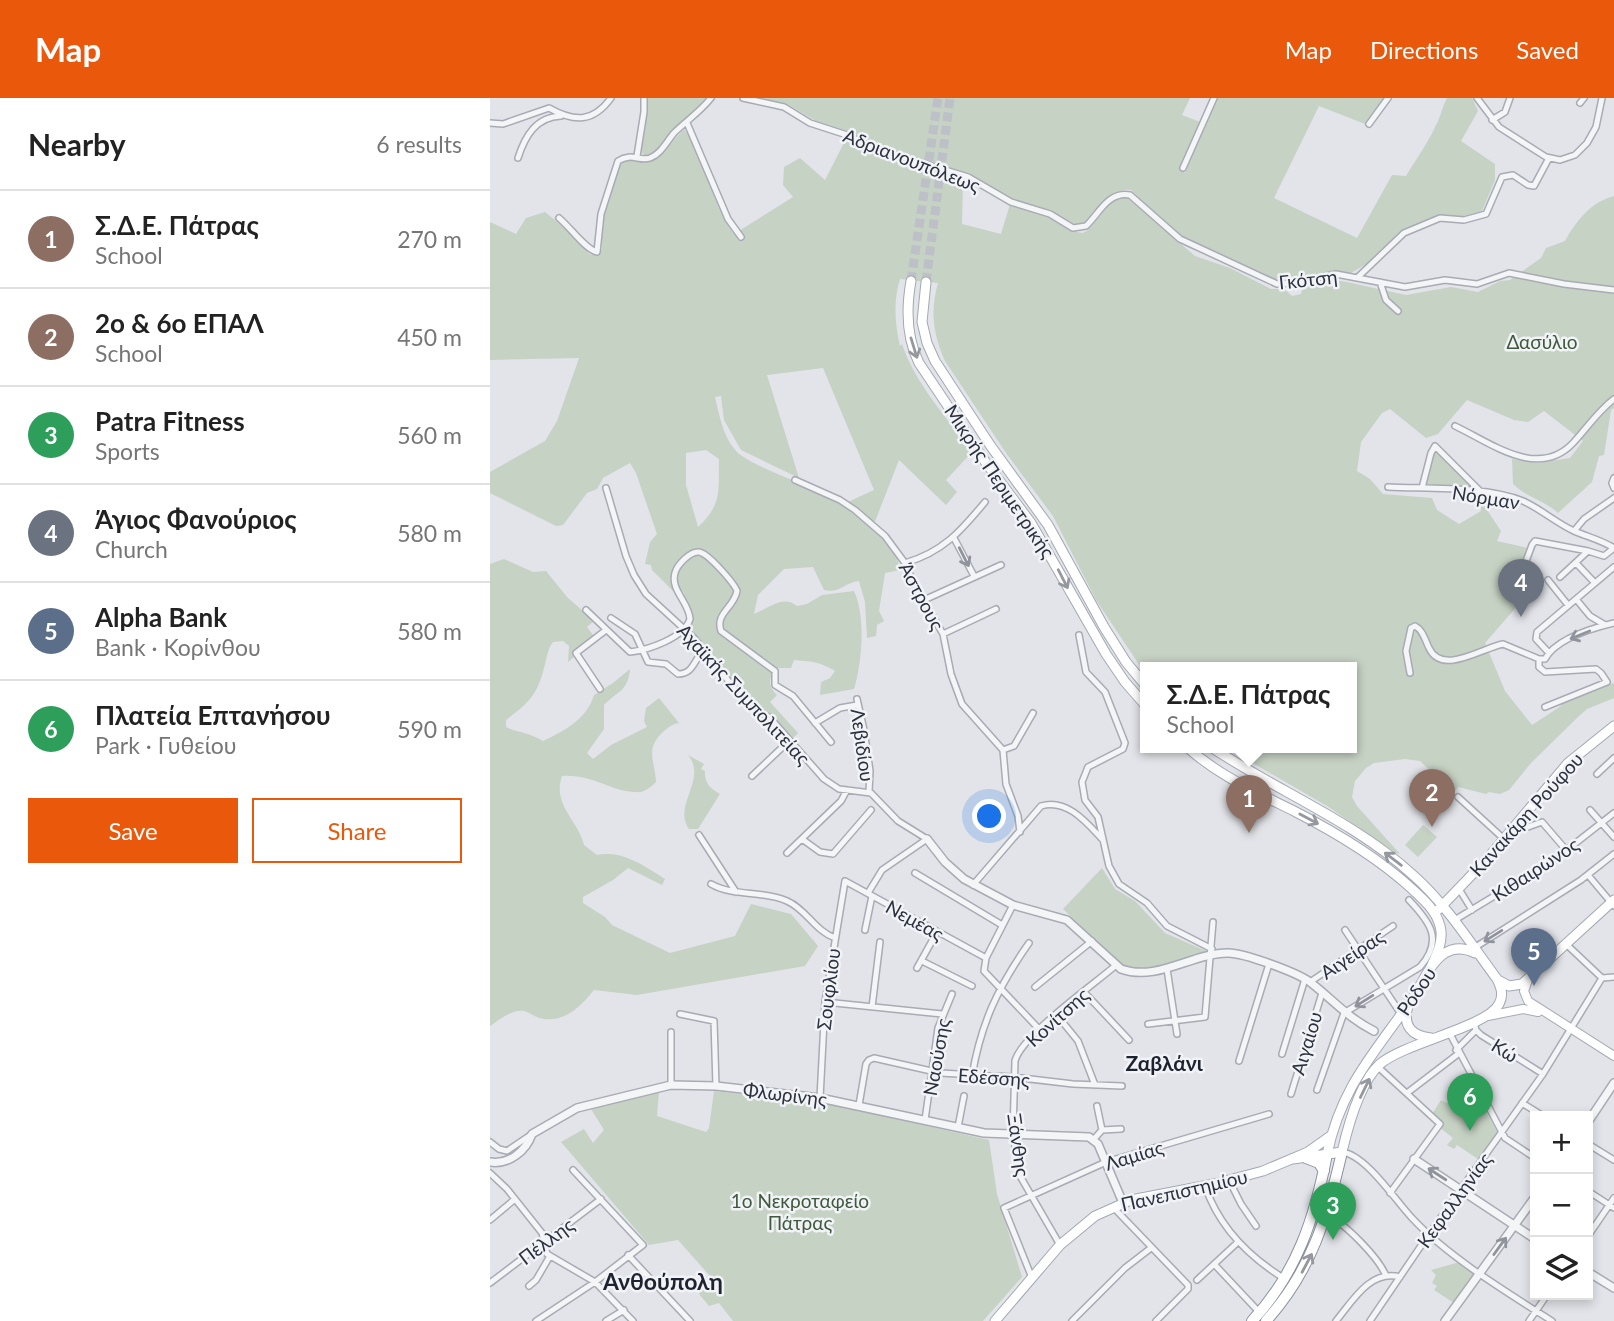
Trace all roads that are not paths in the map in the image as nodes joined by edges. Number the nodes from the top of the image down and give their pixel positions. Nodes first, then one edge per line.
1 (611, 98) edge
2 (644, 98) edge
3 (711, 98) edge
4 (743, 98) edge
5 (1213, 98) edge
6 (1388, 98) edge
7 (1478, 98) edge
8 (1510, 98) edge
9 (1602, 98) edge
10 (564, 116) junction
11 (1492, 120) junction
12 (490, 123) edge
13 (687, 123) junction
14 (1369, 124) dead end
15 (638, 156) junction
16 (518, 158) dead end
17 (1549, 158) junction
18 (1183, 168) dead end
19 (559, 218) dead end
20 (1078, 229) joint
21 (741, 237) dead end
22 (1359, 277) junction
23 (911, 281) tunnel mouth
24 (926, 282) tunnel mouth
25 (1380, 282) junction
26 (1614, 289) edge
27 (1398, 311) dead end
28 (1614, 399) edge
29 (1455, 426) dead end
30 (1614, 478) edge
31 (795, 480) dead end
32 (606, 488) dead end
33 (1388, 488) dead end
34 (1422, 488) junction
35 (1614, 488) edge
36 (1481, 492) junction
37 (1614, 498) edge
38 (985, 502) dead end
39 (1574, 531) junction
40 (954, 538) junction
41 (1614, 548) edge
42 (1588, 551) junction
43 (905, 563) junction
44 (1576, 563) junction
45 (1001, 565) dead end
46 (1614, 567) edge
47 (1522, 572) dead end
48 (974, 576) junction
49 (1560, 577) dead end
50 (1548, 580) dead end
51 (1595, 583) junction
52 (1576, 599) junction
53 (924, 600) junction
54 (1568, 605) junction
55 (996, 609) dead end
56 (586, 610) dead end
57 (611, 618) dead end
58 (1614, 623) edge
59 (1605, 625) junction
60 (606, 630) junction
61 (684, 630) junction
62 (943, 634) junction
63 (1079, 635) dead end
64 (642, 650) junction
65 (704, 650) junction
66 (1549, 653) junction
67 (1539, 659) junction
68 (1410, 673) dead end
69 (1140, 680) edge
70 (1611, 681) edge
71 (600, 689) dead end
72 (1140, 699) edge
73 (1545, 707) dead end
74 (1033, 713) dead end
75 (816, 723) junction
76 (1613, 727) edge
77 (789, 741) junction
78 (831, 742) dead end
79 (1003, 750) junction
80 (1195, 753) edge
81 (1221, 753) edge
82 (1614, 758) edge
83 (1597, 774) dead end
84 (752, 776) dead end
85 (847, 790) junction
86 (869, 792) junction
87 (1458, 797) dead end
88 (871, 810) dead end
89 (1590, 810) dead end
90 (1614, 814) edge
91 (1602, 824) junction
92 (1514, 827) junction
93 (1020, 832) junction
94 (699, 835) dead end
95 (1614, 837) edge
96 (802, 839) junction
97 (927, 839) junction
98 (1102, 839) junction
99 (1504, 839) junction
100 (1567, 851) junction
101 (787, 853) dead end
102 (1614, 854) edge
103 (915, 873) dead end
104 (1588, 875) junction
105 (845, 881) joint
106 (711, 884) dead end
107 (973, 885) junction
108 (1459, 888) junction
109 (736, 892) junction
110 (870, 895) junction
111 (1409, 900) dead end
112 (1613, 903) edge
113 (1013, 905) junction
114 (1472, 910) junction
115 (1435, 914) junction
116 (1453, 921) junction
117 (1213, 922) dead end
118 (1002, 925) junction
119 (1393, 926) dead end
120 (864, 930) dead end
121 (1345, 930) dead end
122 (937, 932) junction
123 (835, 938) junction
124 (1092, 941) junction
125 (880, 942) dead end
126 (1029, 943) dead end
127 (1566, 944) junction
128 (1474, 948) junction
129 (1358, 950) junction
130 (1212, 952) junction
131 (1480, 957) junction
132 (986, 958) junction
133 (922, 961) junction
134 (1269, 964) junction
135 (1115, 966) junction
136 (1431, 967) junction
137 (917, 968) dead end
138 (1167, 969) junction
139 (1614, 977) edge
140 (1602, 978) junction
141 (1497, 979) junction
142 (1308, 980) junction
143 (1528, 980) junction
144 (972, 986) dead end
145 (1035, 987) dead end
146 (1384, 988) junction
147 (1002, 989) junction
148 (1084, 992) junction
149 (1322, 993) junction
150 (952, 995) dead end
151 (1412, 998) junction
152 (825, 1002) junction
153 (872, 1007) junction
154 (1344, 1013) junction
155 (680, 1014) dead end
156 (942, 1014) junction
157 (1056, 1014) junction
158 (1401, 1014) junction
159 (1488, 1016) junction
160 (1550, 1017) junction
161 (1175, 1020) junction
162 (1148, 1024) dead end
163 (1393, 1025) junction
164 (1475, 1026) junction
165 (1039, 1029) junction
166 (1571, 1030) junction
167 (1374, 1031) junction
168 (670, 1032) dead end
169 (1449, 1032) junction
170 (1177, 1034) dead end
171 (1436, 1038) junction
172 (1129, 1040) dead end
173 (1457, 1052) junction
174 (1282, 1054) dead end
175 (1614, 1056) edge
176 (1239, 1061) dead end
177 (1366, 1061) junction
178 (1377, 1066) junction
179 (931, 1072) junction
180 (1543, 1074) junction
181 (972, 1076) junction
182 (1013, 1077) junction
183 (1471, 1078) junction
184 (1614, 1083) edge
185 (1095, 1085) junction
186 (671, 1086) junction
187 (716, 1086) junction
188 (1122, 1086) dead end
189 (1317, 1090) dead end
190 (1407, 1093) junction
191 (1291, 1094) dead end
192 (964, 1096) dead end
193 (820, 1098) junction
194 (1456, 1100) dead end
195 (1522, 1104) junction
196 (859, 1105) junction
197 (1097, 1106) dead end
198 (1534, 1111) edge
199 (1269, 1114) dead end
200 (1593, 1114) edge
201 (925, 1120) junction
202 (958, 1127) junction
203 (1121, 1129) dead end
204 (1102, 1130) junction
205 (531, 1134) junction
206 (1502, 1134) junction
207 (1013, 1135) junction
208 (1332, 1135) junction
209 (1094, 1139) junction
210 (490, 1142) edge
211 (1593, 1147) edge
212 (1342, 1152) junction
213 (1327, 1154) junction
214 (1530, 1155) edge
215 (1306, 1158) junction
216 (1293, 1159) junction
217 (1414, 1159) junction
218 (1614, 1160) edge
219 (490, 1162) edge
220 (1106, 1162) junction
221 (573, 1170) dead end
222 (1324, 1171) junction
223 (490, 1173) edge
224 (1229, 1180) junction
225 (1205, 1186) junction
226 (1461, 1190) junction
227 (1390, 1193) junction
228 (1593, 1194) edge
229 (1032, 1196) junction
230 (1614, 1198) edge
231 (516, 1199) junction
232 (601, 1199) junction
233 (1123, 1203) junction
234 (1530, 1204) edge
235 (1612, 1206) edge
236 (1113, 1207) junction
237 (1326, 1215) junction
238 (490, 1220) edge
239 (1256, 1226) dead end
240 (1515, 1226) junction
241 (1593, 1230) edge
242 (1429, 1234) junction
243 (1532, 1237) edge
244 (545, 1241) junction
245 (1238, 1242) junction
246 (1060, 1245) junction
247 (1151, 1248) junction
248 (628, 1255) junction
249 (550, 1256) junction
250 (1214, 1265) junction
251 (1481, 1273) junction
252 (1593, 1275) edge
253 (1386, 1276) junction
254 (1400, 1277) junction
255 (1032, 1278) junction
256 (1285, 1279) junction
257 (1197, 1280) dead end
258 (595, 1282) junction
259 (490, 1283) edge
260 (529, 1286) dead end
261 (1614, 1289) edge
262 (1544, 1300) edge
263 (624, 1310) junction
264 (1536, 1311) junction
265 (1265, 1319) edge
266 (536, 1321) edge
267 (606, 1321) edge
268 (633, 1321) edge
269 (690, 1321) edge
270 (995, 1321) edge
271 (1072, 1321) edge
272 (1156, 1321) edge
273 (1252, 1321) edge
274 (1336, 1321) edge
275 (1370, 1321) edge
276 (1445, 1321) edge
277 (1529, 1321) edge
278 (1552, 1321) edge

1 - 10 street
2 - 15 street
3 - 13 street
4 - 20 street, Αδριανουπόλεως
5 - 18 street
6 - 14 street
7 - 11 street
8 - 11 street
9 - 17 street
10 - 12 street
10 - 16 street
11 - 17 street
13 - 15 street
13 - 21 street
15 - 19 street
17 - 22 street
20 - 22 street, Γκότση
22 - 25 street, Γκότση
23 -> 72 main road, Μικρής Περιμετρικής
24 - 69 main road, Μικρής Περιμετρικής
25 - 26 street, Γκότση
25 - 27 street
28 - 29 street
30 - 35 street
31 - 43 street, Άστρους
32 - 61 street, Αχαϊκής Συμπολιτείας
33 - 34 street, Νόρμαν
34 - 36 street, Νόρμαν
34 - 36 street
36 - 39 street, Νόρμαν
37 - 39 street
38 - 40 street
39 - 41 street, Νόρμαν
40 - 43 street
40 -> 48 street
41 - 42 street
42 - 44 street
42 - 47 street
43 - 53 street, Άστρους
44 - 49 street
44 - 51 street
45 - 48 street
46 - 51 street
48 - 53 street
50 - 54 street
51 - 52 street
52 - 54 street
52 - 59 street
53 - 62 street, Άστρους
54 - 66 street
55 - 62 street
56 - 60 street
57 - 64 street
58 - 59 street
59 -> 66 street
60 - 64 street
60 - 71 street
61 - 64 street
61 - 65 street, Αχαϊκής Συμπολιτείας
61 - 75 street
62 - 79 street, Άστρους
63 - 98 street
64 - 65 street
65 - 77 street, Αχαϊκής Συμπολιτείας
66 - 67 street
67 - 68 street
67 - 70 street
70 - 73 street
74 - 79 street
75 - 78 street
75 - 86 street, Λεβιδίου
76 - 92 main road, Κανακάρη Ρούφου
77 - 84 street
77 - 85 street, Αχαϊκής Συμπολιτείας
79 - 93 street
80 -> 115 main road
115 -> 81 main road
82 - 83 street
85 - 86 street, Αχαϊκής Συμπολιτείας
85 - 96 street
86 - 97 street
87 - 99 street
88 - 96 street
89 - 91 street
90 - 91 street, Κιθαιρώνος
91 - 95 street
91 - 100 street, Κιθαιρώνος
92 - 99 main road, Κανακάρη Ρούφου
92 - 100 street
93 - 98 street
93 - 107 street
94 - 109 street
96 - 101 street
97 - 107 street
97 - 110 street
98 - 130 street
99 - 108 main road, Κανακάρη Ρούφου
100 - 114 street, Κιθαιρώνος
102 - 104 street
103 - 118 street
104 - 112 street
104 -> 128 street
105 - 110 street, Νεμέας
105 - 123 street, Σουφλίου
106 - 109 street
107 - 113 street
108 - 114 street
108 - 115 main road, Κανακάρη Ρούφου
109 - 123 street
110 - 120 street
110 - 122 street, Νεμέας
111 - 115 street
112 - 127 main road
113 - 118 street
113 - 124 street
114 - 116 street, Κιθαιρώνος
115 - 116 main road
115 - 136 main road
115 - 146 street
116 - 128 main road
117 - 130 street
118 - 132 street
119 - 129 street, Αιγείρας
121 - 129 street
122 - 132 street, Νεμέας
122 - 133 street
123 - 152 street, Σουφλίου
124 - 135 street
124 - 145 street
125 - 153 street
126 - 147 street
127 - 140 street
127 - 143 main road
128 - 131 main road
129 - 142 street, Αιγείρας
129 - 146 street
130 - 134 street
130 - 138 street
130 - 161 street
131 - 136 main road, Ρόδου
131 - 141 main road
132 - 147 street
133 - 137 street
133 - 144 street
134 - 142 street
134 - 176 street
135 - 138 street
135 - 148 street, Κονίτσης
136 - 151 main road, Ρόδου
138 - 161 street
139 - 140 street
140 - 166 street, Κεφαλληνίας
141 - 143 main road
141 - 159 main road
142 - 149 street
142 - 174 street
143 - 160 main road
146 -> 154 street
146 - 158 street
147 - 165 street
147 - 181 street
148 - 157 street, Κονίτσης
148 - 172 street
149 - 154 street
149 - 191 street, Αιγαίου
150 - 156 street, Ναούσης
151 - 158 main road, Ρόδου
151 - 171 main road
152 - 153 street
152 - 193 street, Σουφλίου
153 - 156 street
154 - 167 street
154 - 189 street
155 - 187 street
156 - 179 street, Ναούσης
157 - 165 street, Κονίτσης
157 - 185 street
158 - 163 main road, Ρόδου
159 - 160 main road
159 - 164 main road
160 - 166 main road
161 - 162 street
161 - 170 street
163 - 167 street
163 - 177 main road, Ρόδου
164 - 169 main road
164 - 173 street
164 - 180 street, Κώ
165 - 182 street, Κονίτσης
166 - 175 main road
166 - 180 street, Κεφαλληνίας
167 - 177 street
168 - 186 street
169 - 171 main road
169 - 173 street
171 - 178 main road
173 - 183 street
173 - 190 street
177 - 208 main road
178 - 190 street
212 -> 178 main road
179 - 181 street, Εδέσσης
179 - 196 street, Εδέσσης
179 - 201 street, Ναούσης
180 - 195 street, Κεφαλληνίας
181 - 182 street, Εδέσσης
182 - 185 street, Εδέσσης
182 - 207 street, Ξάνθης
183 - 194 street
183 - 206 street
184 - 200 street
185 - 188 street, Εδέσσης
186 - 187 street, Φλωρίνης
186 - 205 street, Φλωρίνης
187 - 193 street, Φλωρίνης
190 - 217 street
192 - 202 street
193 - 196 street, Φλωρίνης
195 - 198 street
195 - 206 street, Κεφαλληνίας
196 - 201 street, Φλωρίνης
197 - 204 street
199 - 220 street, Λαμίας
201 - 202 street, Φλωρίνης
202 - 207 street, Φλωρίνης
203 - 204 street
204 - 209 street
205 - 210 street, Φλωρίνης
205 - 219 street
206 - 214 street
206 - 226 street, Κεφαλληνίας
207 - 209 street, Φλωρίνης
207 - 229 street, Ξάνθης
208 - 213 main road
208 - 216 main road, Πανεπιστημίου
209 - 220 street
211 - 218 street
212 - 213 main road, Πανεπιστημίου
212 - 227 street
212 - 237 highway
213 - 215 main road, Πανεπιστημίου
213 - 222 highway
215 - 216 main road, Πανεπιστημίου
215 - 222 highway
216 - 224 main road, Πανεπιστημίου
226 -> 217 street
217 - 227 street
220 - 229 street, Λαμίας
220 - 233 street
221 - 232 street
222 - 256 highway
223 - 231 street
224 - 225 main road, Πανεπιστημίου
224 - 239 street
225 - 233 main road, Πανεπιστημίου
225 - 245 street
226 - 240 street
226 - 242 street, Κεφαλληνίας
227 - 242 street
228 - 235 street
229 - 246 street, Ξάνθης
229 - 255 street, Λαμίας
230 - 235 street
231 - 238 street
231 - 244 street
232 - 244 street, Πέλλης
232 - 248 street
233 - 236 main road, Πανεπιστημίου
234 - 240 street
235 - 241 street
236 - 246 main road, Πανεπιστημίου
236 - 247 street
237 - 253 street
265 -> 237 highway
240 - 243 street
251 -> 240 street
242 - 251 street
242 - 254 street, Κεφαλληνίας
244 - 249 street
244 - 259 street, Πέλλης
245 - 250 street
245 - 256 street
246 - 255 main road, Πανεπιστημίου
247 - 271 street
247 - 272 street
248 - 258 street
248 - 269 street
249 - 258 street
249 - 260 street
250 - 257 street
250 - 265 street
251 - 264 street
251 - 276 street
252 - 261 street
253 - 254 street
253 - 274 street
254 - 275 street, Κεφαλληνίας
255 - 270 main road, Πανεπιστημίου
256 - 265 highway
258 - 263 street
258 - 266 street
262 - 264 street
263 - 267 street
263 - 268 street
264 - 277 street
264 - 278 street
265 - 273 highway

